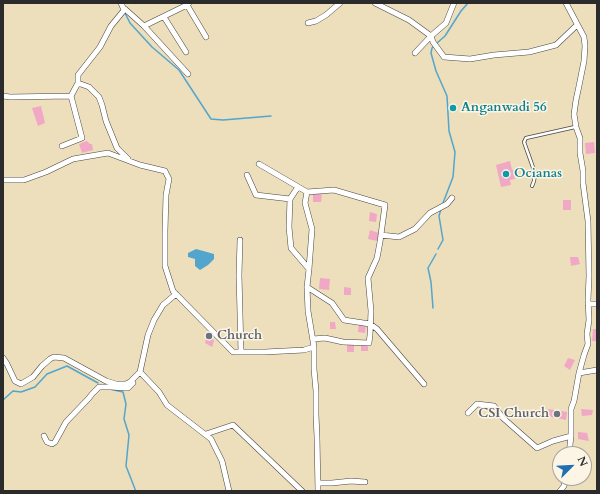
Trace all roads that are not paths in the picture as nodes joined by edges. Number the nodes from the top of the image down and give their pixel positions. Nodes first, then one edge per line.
1 (120, 3) edge
2 (340, 3) edge
3 (375, 3) edge
4 (454, 3) edge
5 (566, 3) edge
6 (188, 4) edge
7 (123, 11) junction
8 (164, 17) junction
9 (308, 23) dead end
10 (578, 25) junction
11 (144, 26) junction
12 (430, 36) junction
13 (206, 37) dead end
14 (186, 52) dead end
15 (414, 53) dead end
16 (188, 74) dead end
17 (78, 83) junction
18 (3, 96) edge
19 (71, 96) junction
20 (576, 127) junction
21 (62, 146) dead end
22 (117, 148) junction
23 (108, 153) junction
24 (131, 162) junction
25 (259, 164) dead end
26 (247, 175) dead end
27 (3, 180) edge
28 (532, 186) dead end
29 (298, 187) junction
30 (307, 192) junction
31 (452, 198) dead end
32 (290, 199) junction
33 (381, 235) junction
34 (240, 240) dead end
35 (309, 269) junction
36 (307, 287) junction
37 (173, 294) junction
38 (588, 304) junction
39 (597, 304) edge
40 (370, 324) junction
41 (313, 339) junction
42 (314, 347) junction
43 (241, 352) junction
44 (3, 358) edge
45 (597, 370) edge
46 (140, 372) junction
47 (579, 373) junction
48 (424, 384) dead end
49 (468, 413) dead end
50 (206, 434) junction
51 (44, 436) dead end
52 (571, 436) junction
53 (570, 446) edge
54 (365, 482) dead end
55 (318, 483) junction
56 (229, 491) edge
57 (302, 491) edge
58 (318, 491) edge

1 - 7 street
2 - 9 street
3 - 12 street
4 - 12 street
5 - 10 street
6 - 8 street
6 - 13 street
7 - 11 street
7 - 17 street
8 - 11 street
8 - 14 street
10 - 12 street
10 - 20 street
11 - 16 street
12 - 15 street
17 - 19 street
17 - 22 street
18 - 19 street
19 - 21 street
20 - 28 lane
20 - 38 street
22 - 23 street
22 - 24 street
23 - 24 street
23 - 27 street
24 - 37 street
25 - 29 street
26 - 32 street
29 - 30 street
29 - 32 street
30 - 33 street
30 - 35 street
31 - 33 street
32 - 35 street
33 - 40 street
34 - 43 street
35 - 36 street
36 - 40 street
36 - 41 street
37 - 43 street
37 - 46 street
38 - 39 street
38 - 47 street
40 - 41 street
40 - 48 street
41 - 42 street
42 - 43 street
42 - 55 street
44 - 46 street
45 - 47 street
46 - 50 street
46 - 51 street
47 - 52 street
49 - 52 street
50 - 56 street
50 - 57 street
52 - 53 street
54 - 55 street
55 - 58 street

